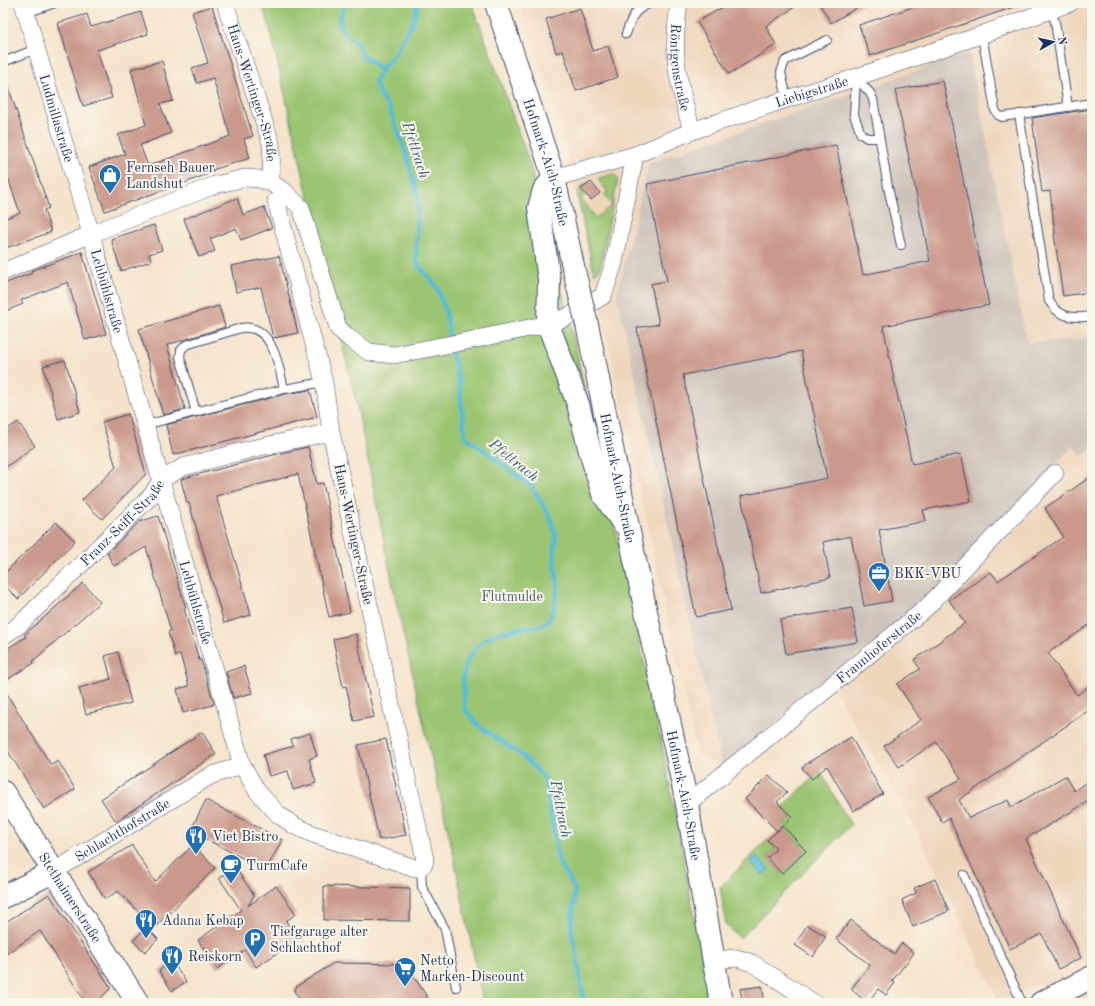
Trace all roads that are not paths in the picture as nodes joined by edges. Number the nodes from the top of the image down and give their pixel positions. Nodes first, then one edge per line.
1 (55, 3) edge
2 (225, 3) edge
3 (496, 3) edge
4 (651, 3) edge
5 (1070, 3) edge
6 (676, 4) edge
7 (24, 8) edge
8 (1051, 10) junction
9 (626, 34) dead end
10 (982, 35) junction
11 (826, 40) dead end
12 (36, 49) junction
13 (3, 62) edge
14 (856, 78) junction
15 (787, 99) junction
16 (1092, 103) edge
17 (1068, 107) junction
18 (1019, 114) junction
19 (692, 131) junction
20 (879, 138) junction
21 (635, 155) junction
22 (554, 178) junction
23 (271, 183) junction
24 (276, 201) dead end
25 (91, 234) junction
26 (901, 245) dead end
27 (3, 272) edge
28 (1092, 316) edge
29 (548, 324) junction
30 (324, 382) junction
31 (284, 390) junction
32 (196, 412) junction
33 (145, 425) junction
34 (331, 432) junction
35 (1055, 473) dead end
36 (161, 480) junction
37 (629, 532) junction
38 (3, 636) edge
39 (242, 765) junction
40 (3, 792) edge
41 (687, 804) junction
42 (421, 867) junction
43 (53, 872) junction
44 (964, 875) dead end
45 (3, 897) edge
46 (714, 960) junction
47 (1092, 977) edge
48 (456, 987) dead end
49 (138, 1003) edge
50 (721, 1003) edge
51 (814, 1003) edge
52 (1022, 1003) edge
53 (1041, 1003) edge

1 - 7 lane
2 - 23 street, Hans-Wertinger-Straße
3 - 22 main road, Hofmark-Aich-Straße
4 - 9 lane
5 - 8 street, Liebigstraße
6 - 19 street, Röntgenstraße
7 - 12 street, Ludmillastraße
8 - 10 street, Liebigstraße
8 - 17 lane
10 - 14 street, Liebigstraße
10 - 18 lane
11 - 15 lane
12 - 13 lane
12 - 25 street, Ludmillastraße
14 - 15 street, Liebigstraße
14 - 20 lane
14 - 20 lane
15 - 19 street, Liebigstraße
16 - 17 lane
17 - 18 lane
18 - 28 lane
19 - 21 street, Liebigstraße
20 - 26 lane
21 - 22 street, Liebigstraße
21 - 29 street
22 - 29 main road
22 - 37 main road, Hofmark-Aich-Straße, bridge
23 - 25 street
23 - 29 street
24 - 30 street, Hans-Wertinger-Straße
25 - 27 street
25 - 33 street, Lehbühlstraße
29 - 37 main road
30 - 31 lane
30 - 34 street, Hans-Wertinger-Straße
31 - 32 lane
31 - 32 lane
32 - 33 lane
33 - 36 street, Lehbühlstraße
34 - 36 street, Franz-Seiff-Straße
34 - 42 street, Hans-Wertinger-Straße
35 - 41 street, Fraunhoferstraße
36 - 38 street, Franz-Seiff-Straße
36 - 39 street, Lehbühlstraße
37 - 41 main road, Hofmark-Aich-Straße
39 - 42 street, Lehbühlstraße
39 - 43 street, Schlachthofstraße
40 - 43 main road, Stethaimerstraße
41 - 46 main road, Hofmark-Aich-Straße
42 - 48 lane
43 - 45 main road, Schlachthofstraße
43 - 49 main road, Stethaimerstraße
44 - 52 lane
46 - 50 main road, Hofmark-Aich-Straße
46 - 51 street
47 - 53 main road

